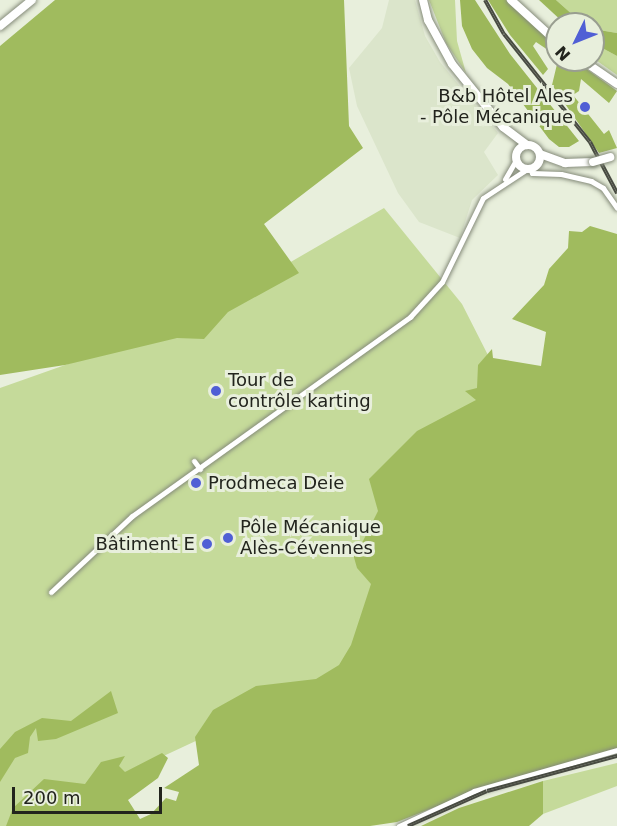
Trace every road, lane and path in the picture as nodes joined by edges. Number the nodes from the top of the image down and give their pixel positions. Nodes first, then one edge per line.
1 (25, 0) edge
2 (32, 0) edge
3 (423, 0) edge
4 (511, 0) edge
5 (0, 20) edge
6 (0, 26) edge
7 (545, 31) edge
8 (600, 72) edge
9 (617, 84) edge
10 (503, 127) junction
11 (527, 145) junction
12 (540, 154) junction
13 (614, 156) edge
14 (516, 157) junction
15 (565, 163) junction
16 (531, 168) junction
17 (502, 182) junction
18 (617, 208) edge
19 (194, 461) dead end
20 (200, 469) junction
21 (51, 592) dead end
22 (617, 750) edge
23 (399, 826) edge

1 - 5 main road
2 - 6 main road
3 - 10 main road
4 - 7 main road
8 - 9 main road
10 - 11 main road
10 - 14 main road
11 - 12 main road
11 - 14 main road
12 - 15 main road
12 - 16 main road
13 - 15 main road, bridge
14 - 16 main road
14 - 17 street
15 - 16 main road
16 - 17 street
16 - 18 street
17 - 20 street
19 - 20 street
20 - 21 street
22 - 23 street

